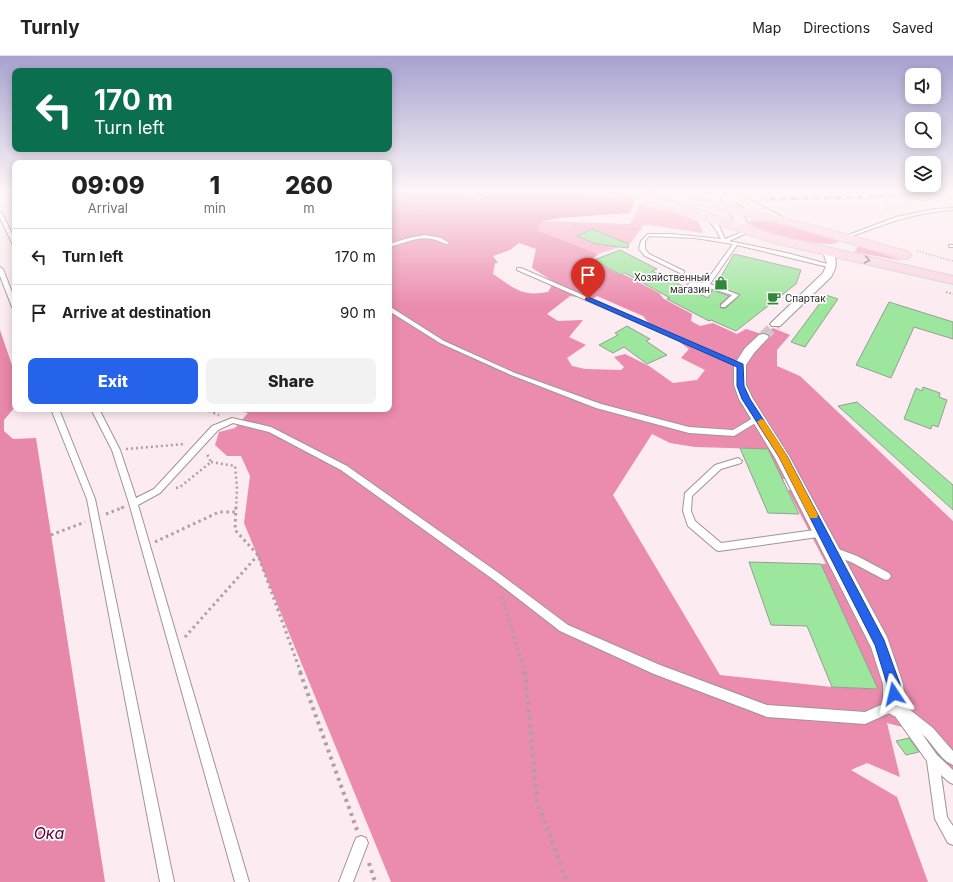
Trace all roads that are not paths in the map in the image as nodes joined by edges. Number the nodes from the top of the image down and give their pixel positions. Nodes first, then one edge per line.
1 (718, 230) edge
2 (743, 230) edge
3 (750, 230) edge
4 (817, 230) edge
5 (866, 230) edge
6 (845, 237) junction
7 (724, 241) junction
8 (446, 243) dead end
9 (736, 243) junction
10 (392, 245) edge
11 (828, 252) junction
12 (832, 266) junction
13 (0, 269) edge
14 (519, 269) dead end
15 (953, 270) edge
16 (682, 272) dead end
17 (953, 280) edge
18 (690, 284) dead end
19 (707, 285) junction
20 (12, 299) edge
21 (723, 306) dead end
22 (392, 310) edge
23 (776, 324) tunnel mouth
24 (763, 337) tunnel mouth
25 (740, 365) junction
26 (56, 412) edge
27 (97, 412) edge
28 (758, 419) junction
29 (738, 460) dead end
30 (134, 503) junction
31 (822, 533) junction
32 (831, 550) junction
33 (886, 576) dead end
34 (894, 705) junction
35 (933, 759) junction
36 (953, 759) edge
37 (953, 778) edge
38 (953, 838) edge
39 (361, 843) road end
40 (167, 882) edge
41 (242, 882) edge
42 (346, 882) edge

1 - 7 lane
2 - 7 lane
3 - 11 main road
4 - 6 main road
5 - 6 lane
6 - 11 main road
6 - 15 main road
7 - 9 lane
7 - 16 lane
8 - 10 lane
9 - 12 lane
9 - 19 lane
11 - 12 street
11 -> 17 main road
12 - 23 street
13 - 20 lane
14 - 25 lane
18 - 19 lane
19 - 21 lane
22 - 28 lane
24 - 25 street
25 - 28 street
26 - 40 lane
27 - 30 lane
28 - 31 street
29 - 31 lane
30 - 34 lane
30 - 41 lane
31 - 32 street
32 - 33 lane
32 - 34 street
34 - 35 lane
34 - 36 lane
35 - 37 lane
35 - 38 lane
39 - 42 lane

